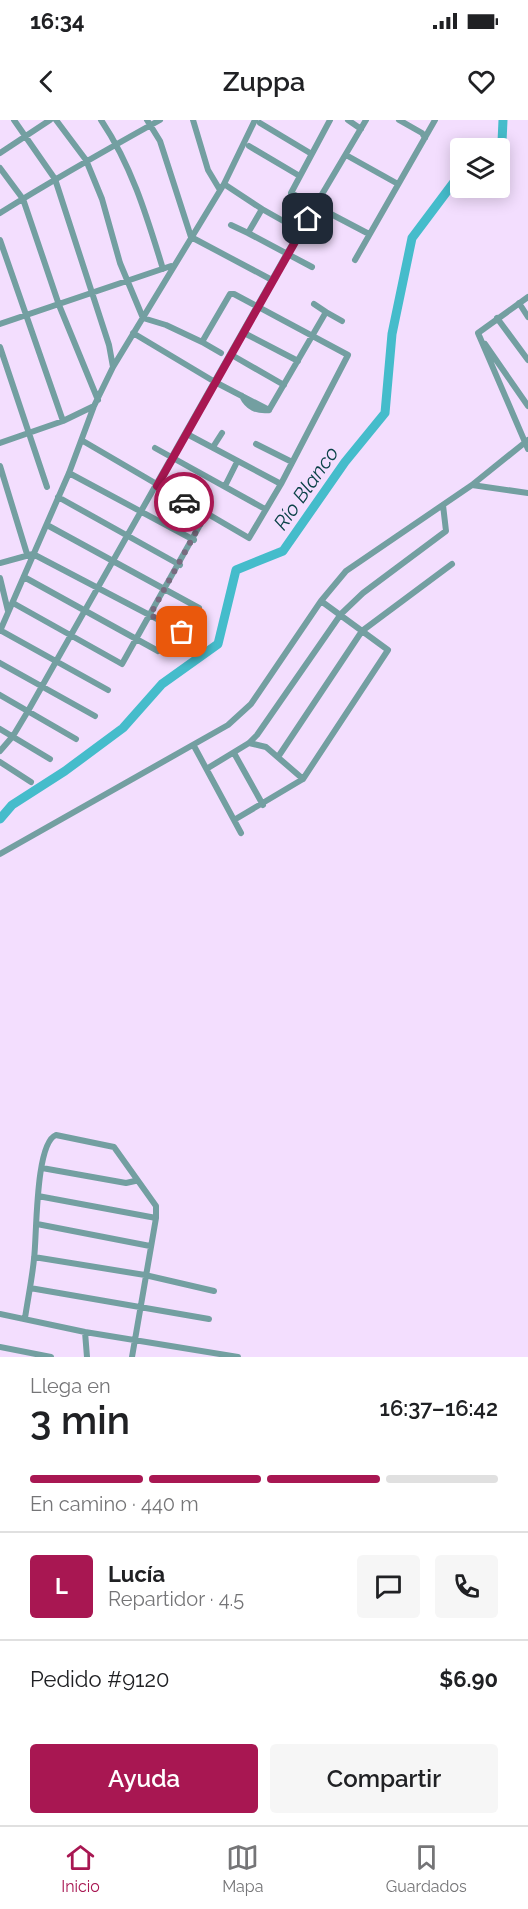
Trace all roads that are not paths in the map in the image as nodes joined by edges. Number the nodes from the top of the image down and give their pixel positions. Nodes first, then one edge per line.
1 (14, 120) edge
2 (50, 120) edge
3 (56, 120) edge
4 (101, 120) edge
5 (160, 120) edge
6 (193, 120) edge
7 (330, 120) edge
8 (348, 120) edge
9 (366, 120) edge
10 (399, 120) edge
11 (435, 120) edge
12 (258, 122) edge
13 (149, 123) edge
14 (361, 129) junction
15 (23, 137) junction
16 (425, 138) junction
17 (118, 145) junction
18 (249, 146) dead end
19 (0, 153) edge
20 (310, 153) junction
21 (346, 155) junction
22 (86, 160) junction
23 (0, 168) edge
24 (298, 176) junction
25 (55, 179) junction
26 (398, 184) junction
27 (222, 187) junction
28 (23, 199) junction
29 (315, 208) junction
30 (262, 209) junction
31 (0, 213) edge
32 (231, 225) dead end
33 (301, 231) junction
34 (248, 233) junction
35 (369, 234) junction
36 (191, 237) junction
37 (0, 240) edge
38 (286, 255) junction
39 (355, 260) dead end
40 (172, 266) junction
41 (312, 267) dead end
42 (163, 269) junction
43 (272, 280) junction
44 (128, 283) junction
45 (92, 294) junction
46 (528, 297) edge
47 (519, 303) junction
48 (314, 304) dead end
49 (59, 305) junction
50 (258, 306) junction
51 (326, 312) junction
52 (25, 316) junction
53 (528, 317) edge
54 (143, 318) junction
55 (497, 318) junction
56 (342, 321) dead end
57 (0, 324) edge
58 (133, 333) junction
59 (244, 333) junction
60 (478, 333) junction
61 (311, 335) junction
62 (202, 342) junction
63 (0, 347) edge
64 (221, 353) dead end
65 (110, 354) junction
66 (231, 354) junction
67 (120, 356) junction
68 (528, 360) edge
69 (298, 361) junction
70 (113, 367) junction
71 (215, 382) junction
72 (284, 385) junction
73 (99, 400) junction
74 (94, 406) junction
75 (528, 406) edge
76 (63, 421) junction
77 (222, 432) dead end
78 (28, 433) junction
79 (187, 434) junction
80 (82, 441) junction
81 (0, 442) edge
82 (256, 444) dead end
83 (526, 444) edge
84 (213, 447) junction
85 (155, 448) dead end
86 (173, 456) junction
87 (237, 462) junction
88 (292, 462) junction
89 (0, 466) edge
90 (69, 473) junction
91 (281, 484) junction
92 (472, 485) junction
93 (157, 486) junction
94 (225, 486) junction
95 (47, 487) dead end
96 (528, 493) edge
97 (58, 497) junction
98 (443, 505) junction
99 (265, 509) junction
100 (141, 510) junction
101 (206, 514) junction
102 (47, 525) junction
103 (127, 535) junction
104 (194, 540) junction
105 (30, 554) junction
106 (114, 560) junction
107 (0, 562) edge
108 (452, 564) dead end
109 (180, 565) junction
110 (24, 577) junction
111 (0, 578) edge
112 (98, 587) junction
113 (165, 590) junction
114 (321, 601) junction
115 (13, 603) junction
116 (199, 608) dead end
117 (85, 610) junction
118 (8, 611) junction
119 (341, 614) junction
120 (150, 615) junction
121 (0, 630) edge
122 (362, 631) junction
123 (182, 632) dead end
124 (72, 635) junction
125 (135, 640) junction
126 (158, 651) dead end
127 (58, 660) junction
128 (0, 663) edge
129 (43, 686) junction
130 (108, 690) dead end
131 (0, 695) edge
132 (28, 711) junction
133 (95, 716) dead end
134 (0, 729) edge
135 (13, 736) junction
136 (76, 739) dead end
137 (249, 743) junction
138 (194, 746) junction
139 (0, 751) edge
140 (234, 753) junction
141 (278, 757) junction
142 (50, 759) dead end
143 (0, 762) edge
144 (208, 768) junction
145 (303, 779) junction
146 (31, 782) dead end
147 (263, 805) junction
148 (234, 820) junction
149 (241, 833) dead end
150 (0, 854) edge
151 (42, 1168) junction
152 (135, 1180) junction
153 (38, 1196) junction
154 (156, 1218) junction
155 (37, 1224) junction
156 (150, 1246) junction
157 (34, 1257) junction
158 (145, 1275) junction
159 (30, 1288) junction
160 (214, 1291) dead end
161 (139, 1307) junction
162 (0, 1314) edge
163 (25, 1318) junction
164 (209, 1320) dead end
165 (85, 1332) junction
166 (134, 1339) junction
167 (0, 1347) edge
168 (201, 1354) edge
169 (51, 1357) edge
170 (87, 1357) edge
171 (132, 1357) edge
172 (238, 1357) edge

1 - 15 street
2 - 15 street
3 - 22 street
4 - 17 street
5 - 13 street
6 - 27 street
7 - 20 street
8 - 14 street
9 - 14 street
10 - 16 street
11 - 16 street
12 - 20 street
12 - 27 street
13 - 17 street
13 - 36 street
14 - 21 street
15 - 19 street
15 - 25 street
16 - 26 street
17 - 22 street
17 - 42 street
18 - 24 street
20 - 24 street
21 - 26 street
21 - 29 street
22 - 25 street
22 - 44 street
23 - 28 street
24 - 29 street
25 - 28 street
25 - 45 street
26 - 35 street
27 - 30 street
27 - 36 street
28 - 31 street
28 - 49 street
29 - 33 street
29 - 35 street
30 - 33 street
30 - 34 street
32 - 34 street
33 - 38 street
34 - 38 street
35 - 39 street
36 - 40 street
36 - 43 street
37 - 52 street
38 - 41 street
38 - 43 street
40 - 42 street
40 - 54 street
42 - 44 street
43 - 50 street
44 - 45 street
44 - 54 street
45 - 49 street
45 - 65 street
46 - 47 street
47 - 53 street
47 - 55 street
48 - 51 street
49 - 52 street
49 - 73 street
50 - 59 street
50 - 61 street
50 - 62 street
51 - 56 street
51 - 61 street
52 - 57 street
52 - 76 street
54 - 58 street
54 - 62 street
55 - 60 street
55 - 68 street
58 - 67 street
58 - 71 street
59 - 66 street
59 - 69 street
60 - 75 street
60 - 83 street
61 - 69 street
61 - 88 street
62 - 64 street
63 - 78 street
65 - 67 street
65 - 70 street
66 - 71 street
66 - 72 street
67 - 70 street
69 - 72 street
70 - 73 street
71 - 72 street
71 - 79 street
73 - 74 street
74 - 76 street
74 - 80 street
76 - 78 street
77 - 84 street
78 - 81 street
78 - 95 street
79 - 84 street
79 - 86 street
80 - 90 street
80 - 93 street
82 - 88 street
83 - 92 street
84 - 87 street
85 - 86 street
86 - 93 street
86 - 94 street
87 - 91 street
87 - 94 street
88 - 91 street
89 - 105 street
90 - 97 street
90 - 100 street
91 - 99 street
92 - 96 street
92 - 98 street
93 - 100 street
93 - 101 street
94 - 99 street
97 - 102 street
97 - 103 street
98 - 114 street
98 - 119 street
99 - 101 street
100 - 103 street
100 - 104 street
101 - 104 street
102 - 105 street
102 - 106 street
103 - 106 street
103 - 109 street
104 - 109 street
105 - 107 street
105 - 110 street
105 - 112 street
106 - 112 street
106 - 113 street
108 - 122 street
109 - 113 street
110 - 115 street
110 - 117 street
111 - 118 street
112 - 117 street
112 - 120 street
113 - 116 street
113 - 120 street
114 - 119 street
114 - 138 street
115 - 118 street
115 - 124 street
117 - 124 street
117 - 125 street
118 - 121 street
119 - 122 street
119 - 137 street
120 - 123 street
120 - 125 street
121 - 127 street
122 - 141 street
122 - 145 street
124 - 125 street
124 - 127 street
125 - 126 street
127 - 129 street
127 - 130 street
128 - 129 street
129 - 132 street
129 - 133 street
131 - 132 street
132 - 135 street
132 - 136 street
134 - 135 street
135 - 139 street
135 - 142 street
137 - 140 street
137 - 141 street
138 - 144 street
138 - 150 street
140 - 144 street
140 - 147 street
141 - 145 street
143 - 146 street
144 - 148 street
145 - 147 street
147 - 148 street
148 - 149 street
151 - 152 street
151 - 152 street
151 - 153 street
152 - 154 street
153 - 154 street
153 - 155 street
154 - 156 street
155 - 156 street
155 - 157 street
156 - 158 street
157 - 158 street
157 - 159 street
158 - 160 street
158 - 161 street
159 - 161 street
159 - 163 street
161 - 164 street
161 - 166 street
162 - 163 street
163 - 165 street
165 - 166 street
165 - 170 street
166 - 168 street
166 - 171 street
167 - 169 street
168 - 172 street

